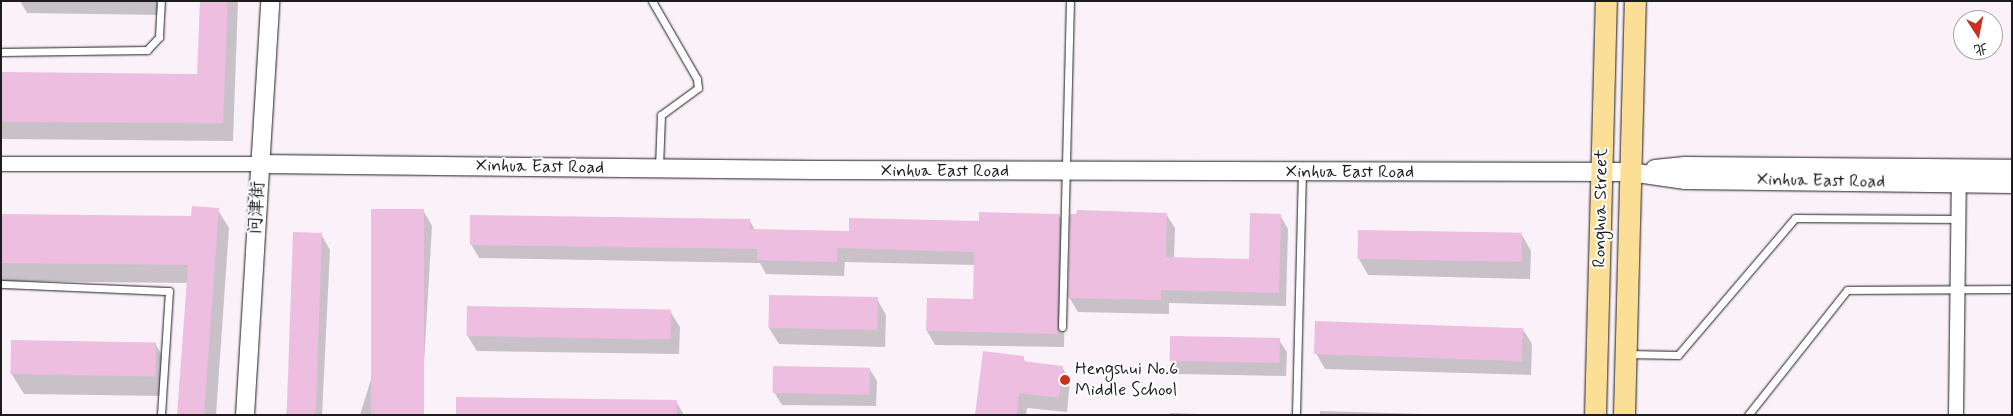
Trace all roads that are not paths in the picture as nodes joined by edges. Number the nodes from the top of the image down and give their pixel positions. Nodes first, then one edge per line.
1 (161, 1) edge
2 (270, 1) edge
3 (652, 1) edge
4 (1070, 1) edge
5 (1606, 1) edge
6 (1635, 1) edge
7 (1, 52) edge
8 (1, 164) edge
9 (260, 164) junction
10 (659, 168) junction
11 (2012, 169) edge
12 (1066, 171) junction
13 (1302, 171) junction
14 (1602, 172) junction
15 (1630, 172) junction
16 (1959, 183) junction
17 (2012, 184) edge
18 (1959, 219) junction
19 (1, 284) edge
20 (1958, 288) junction
21 (2012, 289) edge
22 (1062, 327) dead end
23 (1626, 354) junction
24 (161, 415) edge
25 (245, 415) edge
26 (1296, 415) edge
27 (1595, 415) edge
28 (1624, 415) edge
29 (1748, 415) edge
30 (1956, 415) edge

1 - 7 lane
2 - 9 street, 问津街
3 - 10 lane
4 - 12 lane
5 - 14 main road, Ronghua Street
6 - 15 main road, Ronghua Street
8 - 9 street
9 - 10 street, Xinhua East Road
9 - 25 street, 问津街
10 - 12 street, Xinhua East Road
11 - 15 street, Xinhua East Road
12 - 13 street, Xinhua East Road
12 - 22 lane
13 - 14 street, Xinhua East Road
13 - 26 lane
14 - 15 street, Xinhua East Road
14 - 27 main road, Ronghua Street
15 - 16 street, Xinhua East Road
15 - 23 main road, Ronghua Street
16 - 17 street, Xinhua East Road
16 - 18 street
18 - 20 street
18 - 23 lane
19 - 24 lane
20 - 21 lane
20 - 29 lane
20 - 30 street
23 - 28 main road, Ronghua Street

